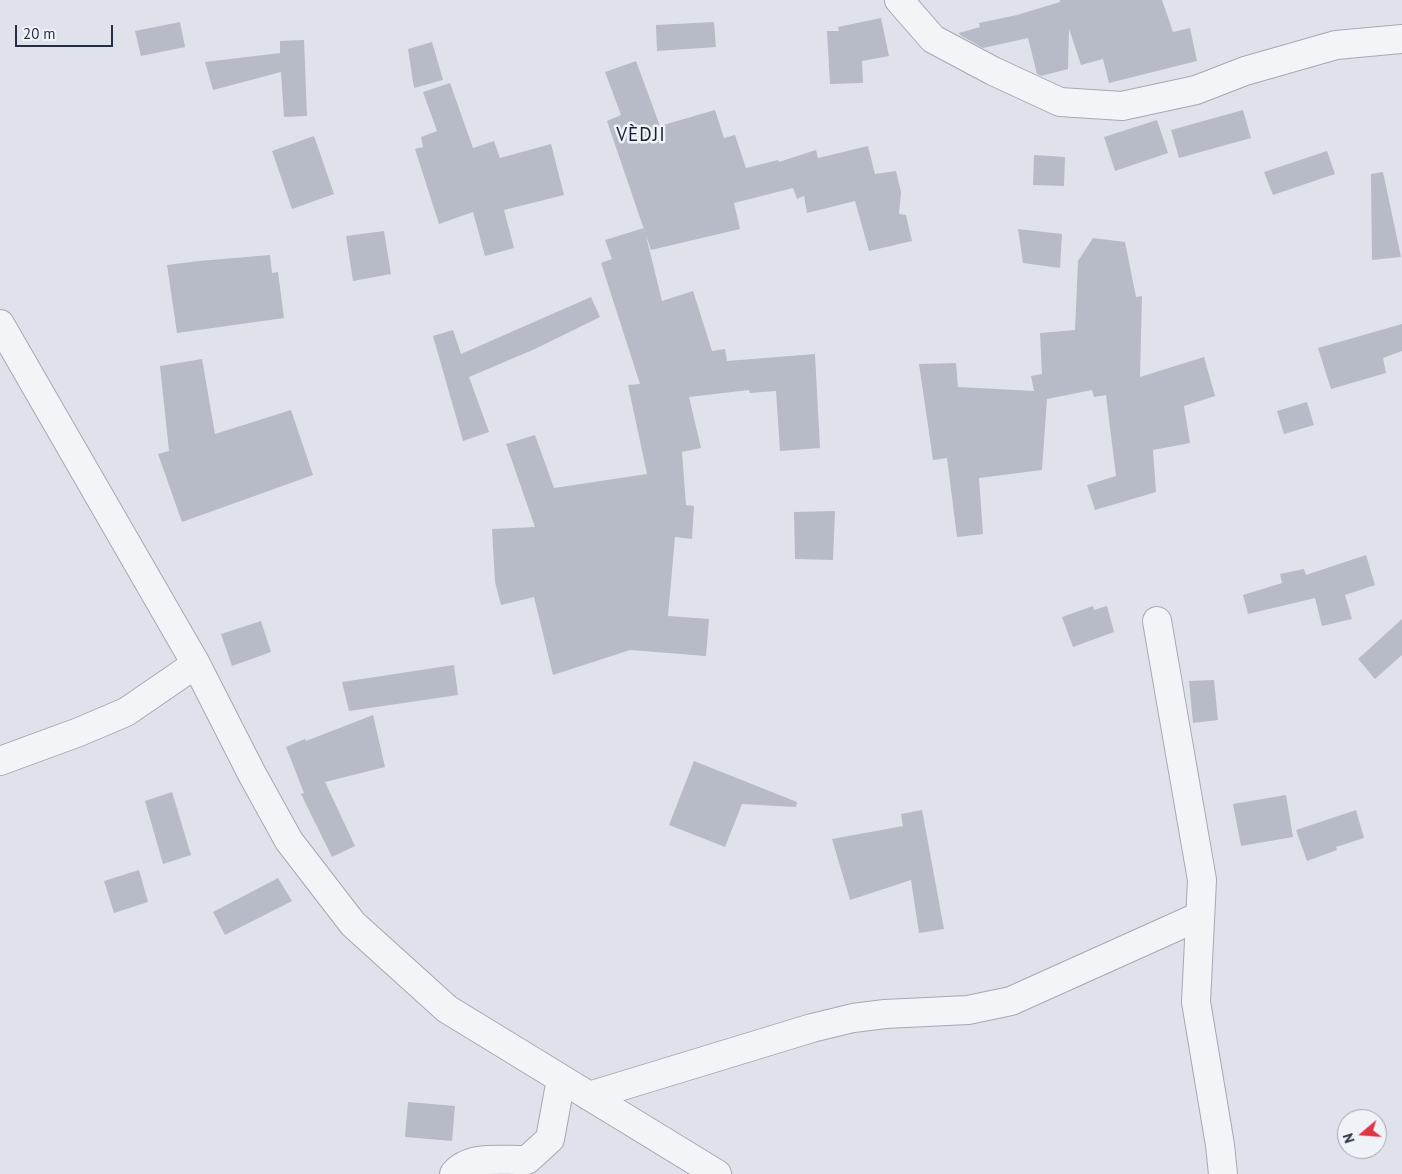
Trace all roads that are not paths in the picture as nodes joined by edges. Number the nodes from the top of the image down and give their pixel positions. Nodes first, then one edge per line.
1 (899, 0) edge
2 (1402, 39) edge
3 (0, 324) edge
4 (1157, 621) dead end
5 (196, 664) junction
6 (0, 761) edge
7 (1200, 916) junction
8 (562, 1079) junction
9 (589, 1096) junction
10 (454, 1174) edge
11 (717, 1174) edge
12 (1222, 1174) edge

1 - 2 street
3 - 5 street
4 - 7 street
5 - 6 street
5 - 8 street
7 - 9 street
7 - 12 street
8 - 9 street
8 - 10 street
9 - 11 street

